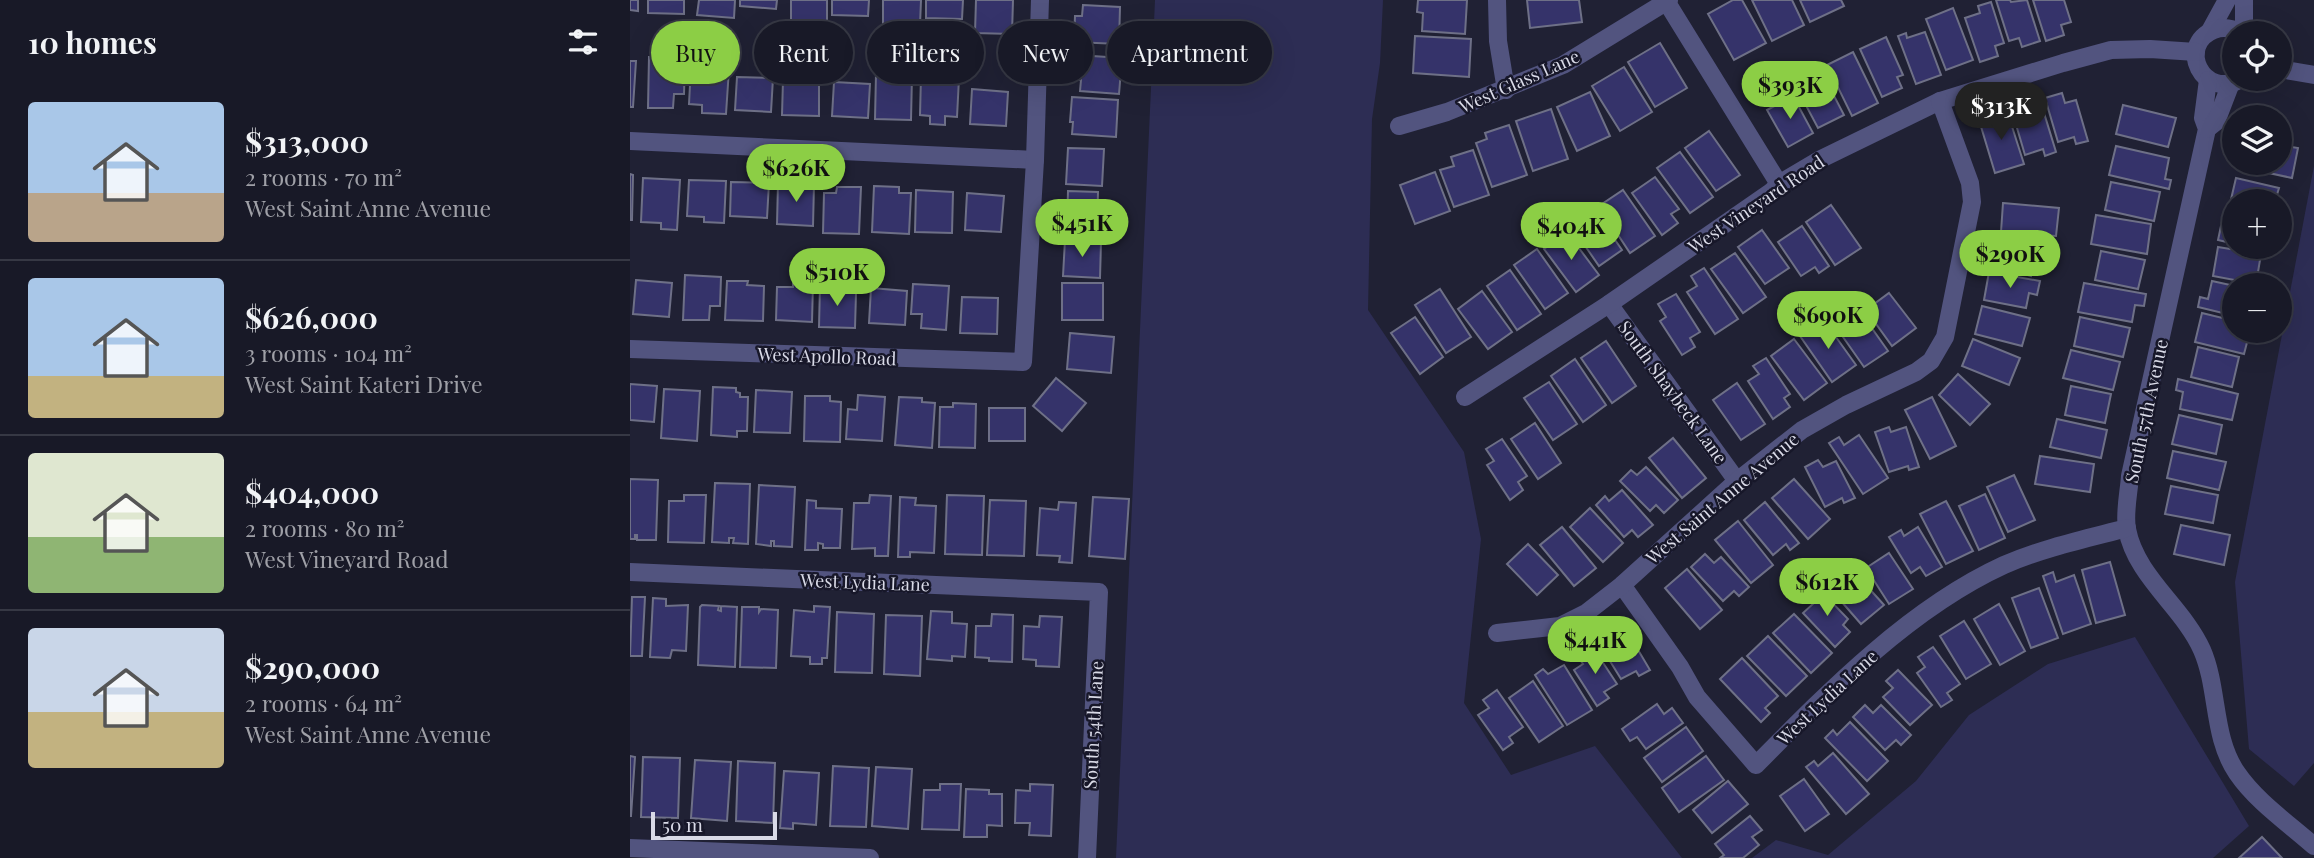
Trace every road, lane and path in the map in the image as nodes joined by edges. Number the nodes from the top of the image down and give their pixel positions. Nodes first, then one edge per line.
1 (1040, 0) edge
2 (1497, 0) edge
3 (2227, 0) edge
4 (2244, 0) edge
5 (1667, 1) edge
6 (2243, 21) edge
7 (2222, 29) edge
8 (2210, 31) junction
9 (2196, 52) junction
10 (2292, 71) edge
11 (2314, 75) edge
12 (2208, 80) junction
13 (2222, 82) edge
14 (1506, 90) junction
15 (2231, 91) edge
16 (1940, 101) junction
17 (1399, 126) dead end
18 (2207, 129) junction
19 (630, 141) edge
20 (1035, 160) junction
21 (1779, 184) junction
22 (1609, 303) junction
23 (630, 349) edge
24 (1465, 397) dead end
25 (1737, 481) junction
26 (2127, 528) junction
27 (630, 572) edge
28 (1622, 585) junction
29 (1099, 592) joint
30 (1497, 633) dead end
31 (2314, 846) edge
32 (630, 848) edge
33 (870, 858) edge
34 (1087, 858) edge

1 - 20 street
2 - 14 street
3 - 8 street
4 - 6 street
5 - 14 street, West Glass Lane
5 - 21 street
7 - 8 street
8 - 9 street
9 - 12 street
9 - 16 street, West Vineyard Road
10 - 11 street
12 - 13 street, South 57th Avenue
12 - 18 street, South 57th Avenue
14 - 17 street, West Glass Lane
15 - 18 street, South 57th Avenue
16 - 21 street, West Vineyard Road
16 - 25 street, West Saint Anne Avenue
18 - 26 street, South 57th Avenue
19 - 20 street
20 - 23 street, West Apollo Road
21 - 22 street, West Vineyard Road
22 - 24 street, West Vineyard Road
22 - 25 street, South Shaybeck Lane
25 - 28 street, West Saint Anne Avenue
26 - 28 street, West Lydia Lane
26 - 31 street, South 57th Avenue
27 - 29 street, West Lydia Lane
28 - 30 street, West Saint Anne Avenue
29 - 34 street, South 54th Lane
32 - 33 street

